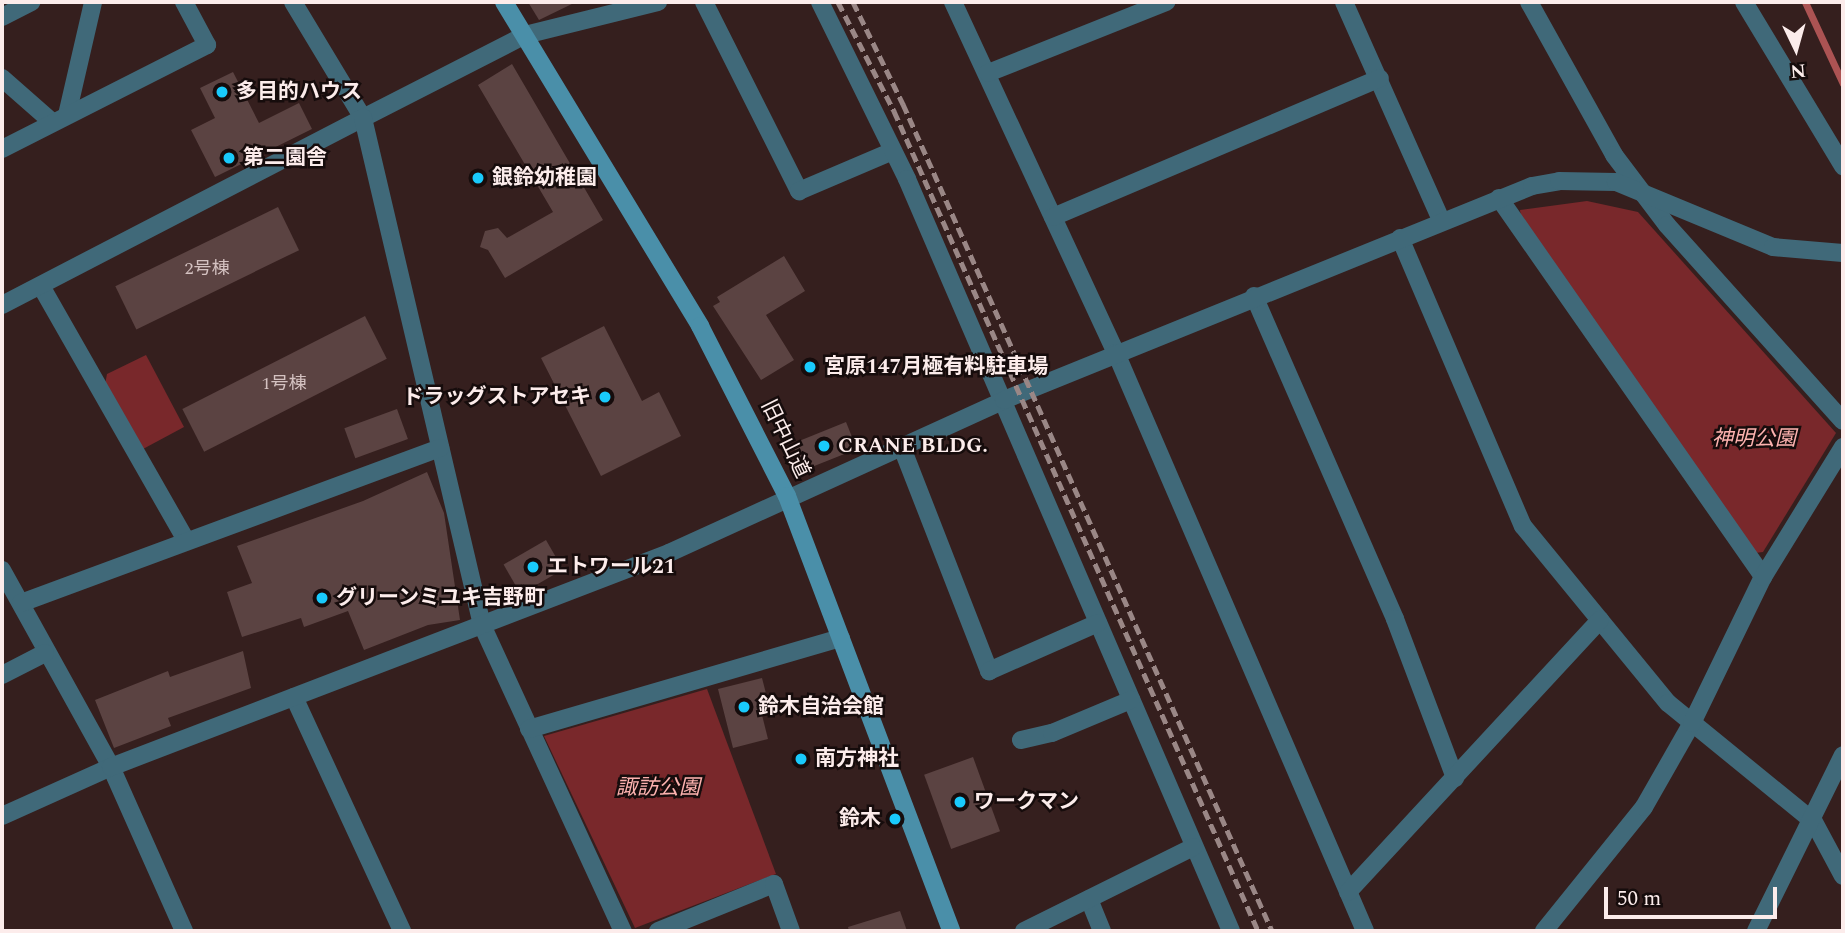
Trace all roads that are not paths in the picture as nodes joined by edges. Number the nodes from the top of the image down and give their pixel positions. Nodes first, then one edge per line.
1 (31, 2) edge
2 (93, 2) edge
3 (184, 2) edge
4 (293, 2) edge
5 (504, 2) edge
6 (658, 2) edge
7 (704, 2) edge
8 (820, 2) edge
9 (953, 2) edge
10 (1166, 2) edge
11 (1344, 2) edge
12 (1530, 2) edge
13 (1744, 2) edge
14 (2, 17) edge
15 (525, 35) junction
16 (988, 73) junction
17 (2, 78) edge
18 (1380, 78) junction
19 (60, 118) junction
20 (363, 118) junction
21 (2, 149) edge
22 (894, 151) junction
23 (1843, 166) edge
24 (1641, 190) junction
25 (1499, 198) junction
26 (1053, 217) junction
27 (1441, 220) junction
28 (1400, 238) junction
29 (1843, 253) edge
30 (41, 286) junction
31 (1254, 296) junction
32 (2, 304) edge
33 (1116, 354) junction
34 (1004, 400) junction
35 (1843, 421) edge
36 (901, 445) junction
37 (1843, 447) edge
38 (440, 448) junction
39 (787, 496) junction
40 (186, 540) junction
41 (2, 570) edge
42 (1763, 577) junction
43 (21, 603) junction
44 (1600, 620) junction
45 (1098, 623) junction
46 (482, 625) junction
47 (841, 638) junction
48 (45, 653) junction
49 (2, 675) edge
50 (293, 697) junction
51 (1131, 700) junction
52 (1692, 723) junction
53 (529, 729) junction
54 (1021, 740) dead end
55 (1843, 755) edge
56 (111, 767) junction
57 (1455, 778) junction
58 (2, 816) edge
59 (1814, 822) junction
60 (1193, 847) junction
61 (1843, 876) edge
62 (1348, 892) junction
63 (1089, 899) junction
64 (617, 929) edge
65 (184, 931) edge
66 (402, 931) edge
67 (658, 931) edge
68 (791, 931) edge
69 (951, 931) edge
70 (1024, 931) edge
71 (1102, 931) edge
72 (1231, 931) edge
73 (1365, 931) edge
74 (1544, 931) edge
75 (1756, 931) edge

1 - 14 street
2 - 19 street
3 - 19 street
4 - 20 street
5 - 15 main road, 旧中山道
6 - 15 street
7 - 22 street
8 - 22 street
9 - 16 street
10 - 16 street
11 - 18 street
12 - 24 street
13 - 23 street
15 - 20 street
15 - 39 main road, 旧中山道
16 - 26 street
17 - 19 street
18 - 26 street
18 - 27 street
19 - 21 street
20 - 30 street
20 - 38 street
22 - 34 street
24 - 25 street
24 - 29 street
24 - 35 street
25 - 27 street
25 - 42 street
26 - 33 street
27 - 28 street
28 - 31 street
28 - 44 street
30 - 32 street
30 - 40 street
31 - 33 street
31 - 57 street
33 - 34 street
33 - 62 street
34 - 36 street
34 - 45 street
36 - 39 street
36 - 45 street
37 - 42 street
38 - 40 street
38 - 46 street
39 - 46 street
39 - 47 main road, 旧中山道
40 - 43 street
41 - 43 street
42 - 52 street
43 - 48 street
44 - 52 street
44 - 57 street
45 - 51 street
46 - 50 street
46 - 53 street
47 - 53 street
47 - 69 main road, 旧中山道
48 - 49 street
48 - 56 street
50 - 56 street
50 - 66 street
51 - 54 street
51 - 60 street
52 - 59 street
52 - 74 street
53 - 64 street
55 - 59 street
56 - 58 street
56 - 65 street
57 - 62 street
59 - 61 street
59 - 75 street
60 - 63 street
60 - 72 street
62 - 73 street
63 - 70 street
63 - 71 street
67 - 68 street

